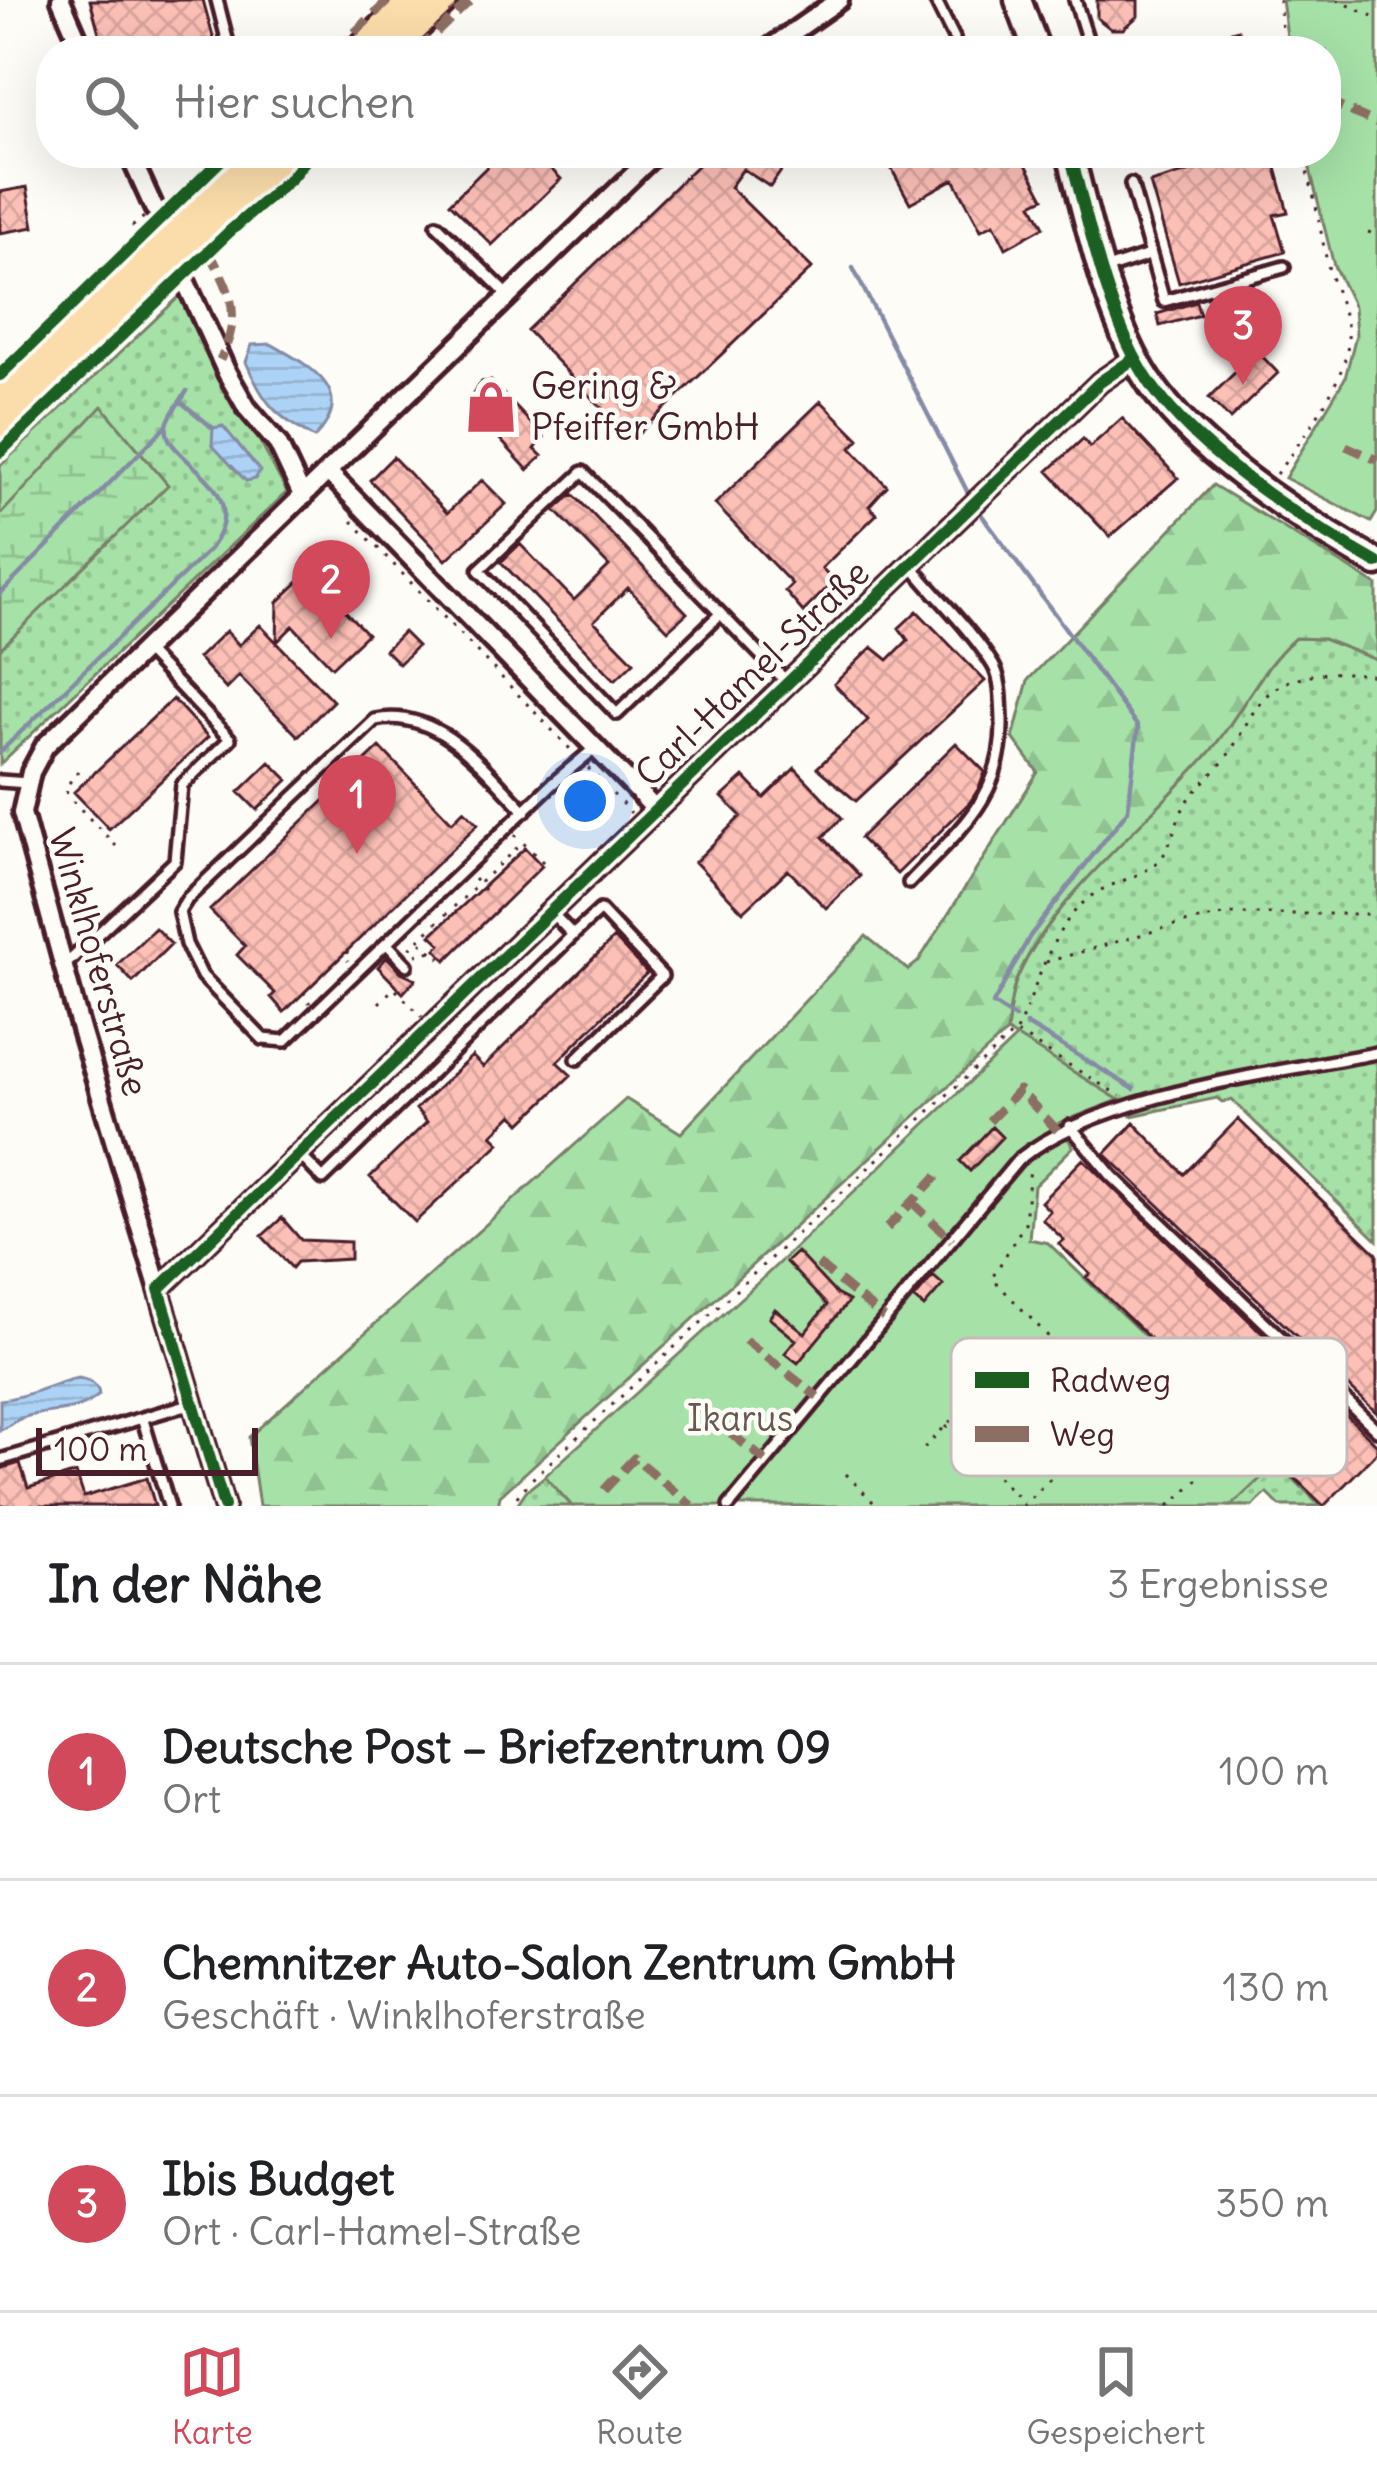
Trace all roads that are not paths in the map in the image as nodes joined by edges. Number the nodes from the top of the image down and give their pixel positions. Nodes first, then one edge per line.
1 (61, 0) edge
2 (217, 0) edge
3 (413, 0) edge
4 (442, 0) edge
5 (839, 0) edge
6 (935, 0) edge
7 (1018, 0) edge
8 (1075, 0) edge
9 (77, 36) edge
10 (226, 36) edge
11 (376, 36) edge
12 (405, 36) edge
13 (787, 36) edge
14 (953, 36) edge
15 (1031, 36) edge
16 (1086, 36) edge
17 (136, 168) edge
18 (239, 168) edge
19 (269, 168) edge
20 (641, 168) edge
21 (1074, 168) edge
22 (1131, 184) dead end
23 (154, 208) tunnel mouth
24 (437, 224) dead end
25 (1149, 255) junction
26 (1284, 267) dead end
27 (1104, 269) junction
28 (186, 283) tunnel mouth
29 (509, 296) junction
30 (1135, 358) junction
31 (0, 397) edge
32 (0, 428) edge
33 (329, 473) junction
34 (303, 497) junction
35 (1377, 563) edge
36 (910, 564) junction
37 (720, 614) junction
38 (145, 650) junction
39 (787, 682) junction
40 (589, 754) junction
41 (0, 781) edge
42 (28, 783) junction
43 (654, 808) junction
44 (525, 811) junction
45 (909, 883) dead end
46 (550, 911) junction
47 (573, 935) junction
48 (387, 944) junction
49 (402, 960) road end
50 (63, 967) junction
51 (1377, 1053) edge
52 (577, 1058) dead end
53 (1070, 1126) junction
54 (299, 1154) junction
55 (159, 1289) junction
56 (1281, 1338) edge
57 (1347, 1401) edge
58 (193, 1403) junction
59 (143, 1420) junction
60 (1377, 1430) edge
61 (0, 1460) edge
62 (169, 1506) edge
63 (224, 1506) edge
64 (729, 1506) edge

1 - 9 street
2 - 10 lane
3 - 11 main road
4 - 12 main road
5 - 13 street
6 - 14 lane
7 - 15 main road
8 - 16 lane
17 - 23 street
18 - 31 main road
19 - 32 main road
20 - 29 street, Winklhoferstraße
21 - 27 main road
22 - 25 lane
24 - 29 lane
25 - 26 lane
25 - 27 lane
27 - 30 main road
28 - 34 street
29 - 33 street, Winklhoferstraße
30 - 35 main road
30 - 36 street, Carl-Hamel-Straße
33 - 34 street, Winklhoferstraße
33 - 40 street
34 - 38 street, Winklhoferstraße
36 - 39 street, Carl-Hamel-Straße
36 - 45 lane
37 - 37 lane
37 - 39 lane
38 - 42 street, Winklhoferstraße
38 - 50 lane
39 - 43 street, Carl-Hamel-Straße
40 - 43 street
40 - 44 lane
41 - 42 lane
42 - 50 street, Winklhoferstraße
43 - 46 street, Carl-Hamel-Straße
44 - 48 lane
44 - 48 lane
46 - 47 lane
46 - 54 street, Carl-Hamel-Straße
47 - 52 lane
47 - 54 lane
48 - 49 lane
50 - 55 street, Winklhoferstraße
51 - 53 lane
53 - 56 lane
53 - 64 lane
54 - 55 street, Carl-Hamel-Straße
55 - 58 street, Winklhoferstraße
57 - 60 lane
58 - 59 lane
58 - 63 street, Winklhoferstraße
59 - 61 lane
59 - 62 lane

